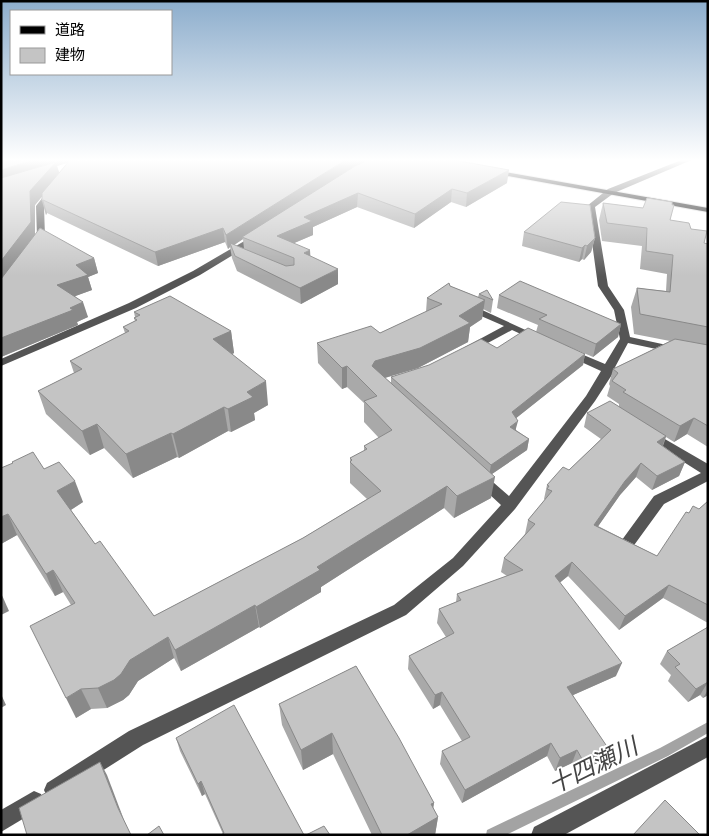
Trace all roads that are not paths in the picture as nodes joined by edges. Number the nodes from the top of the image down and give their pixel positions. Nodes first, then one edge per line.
1 (47, 198) edge
2 (602, 198) edge
3 (647, 198) edge
4 (708, 210) edge
5 (269, 228) edge
6 (30, 252) edge
7 (462, 304) edge
8 (512, 326) junction
9 (625, 339) junction
10 (455, 355) edge
11 (708, 357) edge
12 (1, 364) edge
13 (609, 370) junction
14 (641, 429) edge
15 (708, 471) edge
16 (473, 472) edge
17 (708, 475) edge
18 (510, 505) junction
19 (628, 544) edge
20 (708, 746) edge
21 (1, 822) edge
22 (542, 835) edge

1 - 6 street
2 - 9 street
3 - 4 main road
5 - 12 street
7 - 8 street
8 - 10 street
8 - 13 street
9 - 11 street
9 - 13 street
13 - 18 street
14 - 15 street
16 - 18 street
17 - 19 street
18 - 21 street
20 - 22 street

